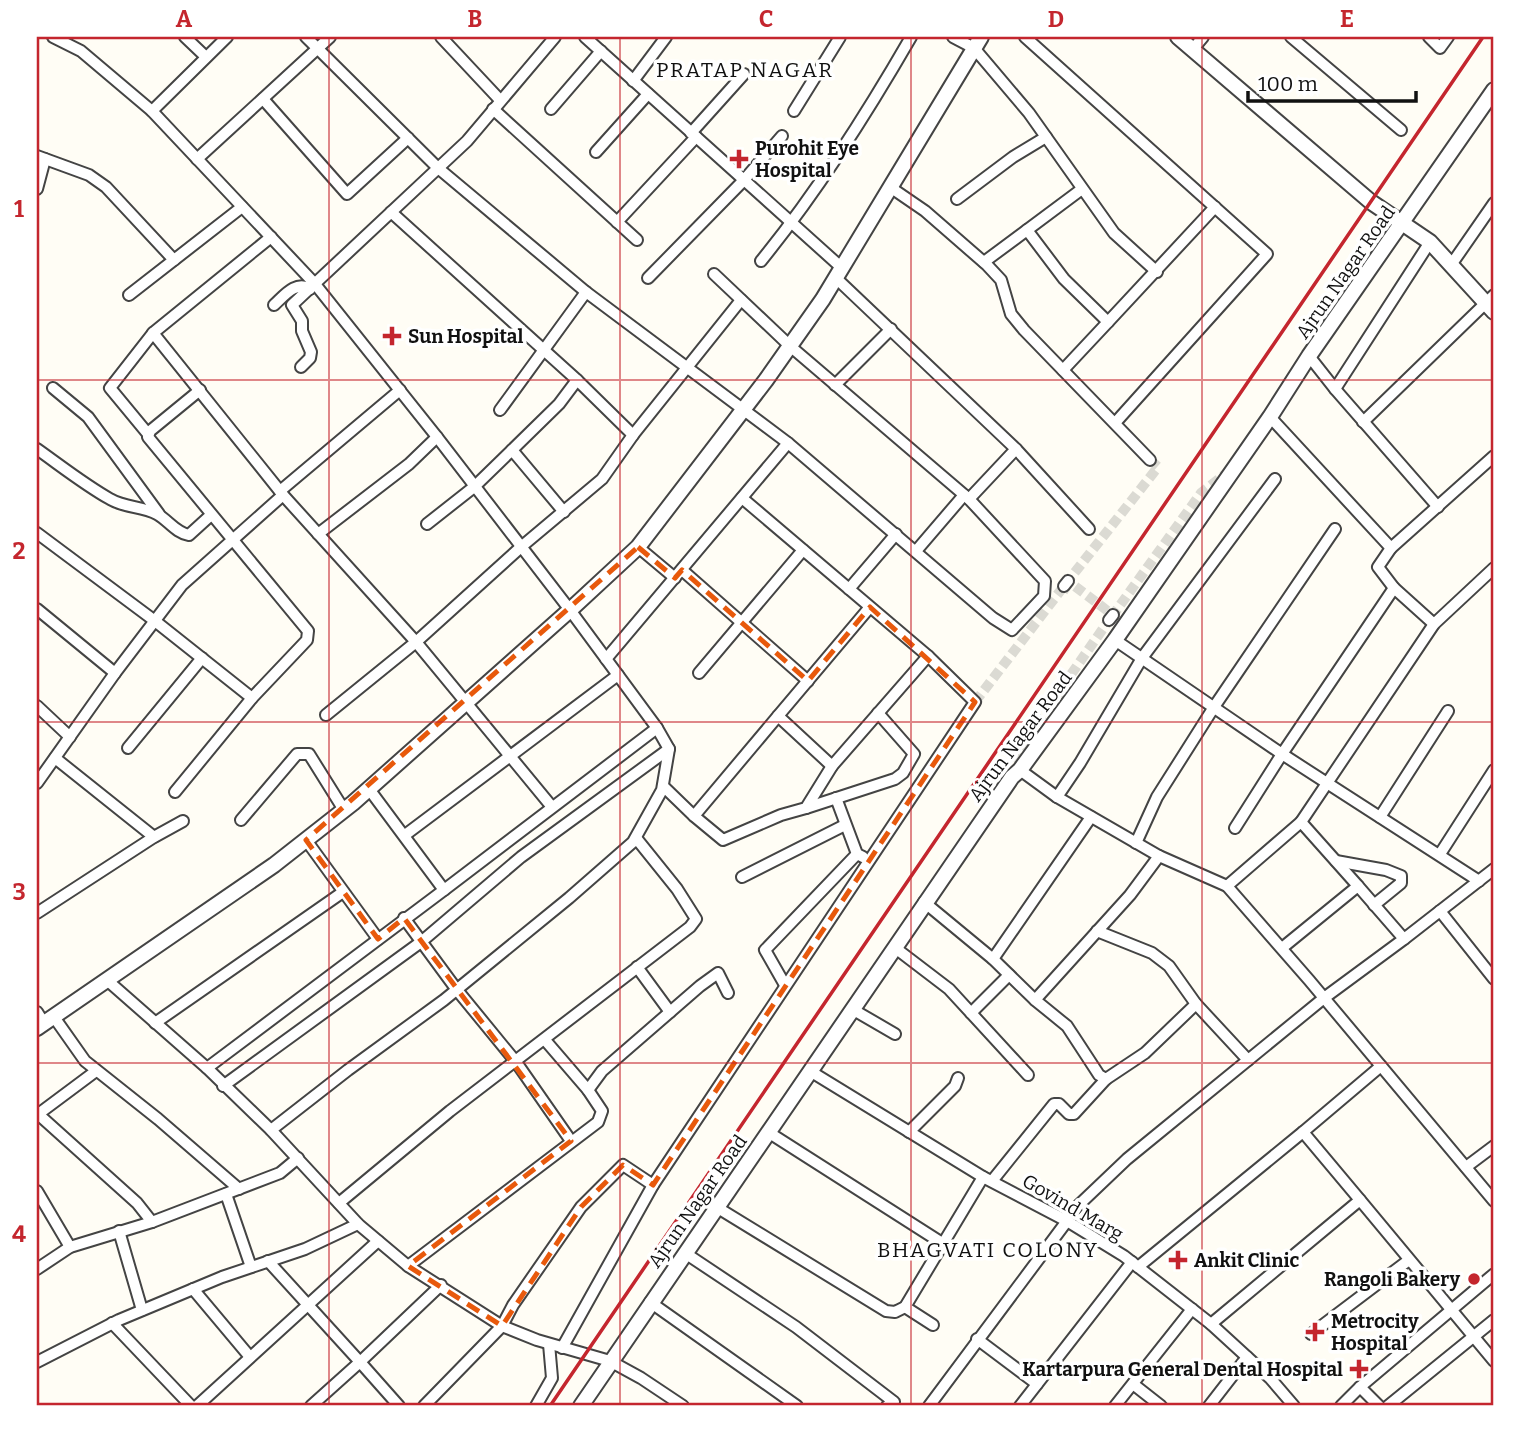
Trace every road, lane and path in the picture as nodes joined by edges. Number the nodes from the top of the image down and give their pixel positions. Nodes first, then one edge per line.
1 (53, 37) edge
2 (185, 37) edge
3 (227, 37) edge
4 (306, 37) edge
5 (330, 37) edge
6 (441, 37) edge
7 (585, 37) edge
8 (666, 37) edge
9 (911, 37) edge
10 (953, 37) edge
11 (1025, 37) edge
12 (1178, 37) edge
13 (1203, 37) edge
14 (1291, 37) edge
15 (1429, 37) edge
16 (1448, 37) edge
17 (837, 38) edge
18 (549, 39) edge
19 (1304, 41) edge
20 (76, 42) edge
21 (977, 43) edge
22 (318, 48) junction
23 (1192, 49) junction
24 (601, 51) junction
25 (206, 57) junction
26 (744, 74) dead end
27 (633, 80) junction
28 (1494, 90) edge
29 (648, 94) junction
30 (263, 99) junction
31 (496, 104) junction
32 (551, 109) dead end
33 (152, 111) junction
34 (794, 111) dead end
35 (1401, 131) dead end
36 (694, 135) junction
37 (782, 136) dead end
38 (1046, 137) junction
39 (408, 138) junction
40 (596, 152) dead end
41 (41, 158) edge
42 (198, 159) junction
43 (438, 168) junction
44 (744, 180) junction
45 (890, 187) junction
46 (1082, 188) junction
47 (37, 189) edge
48 (957, 199) dead end
49 (1494, 203) edge
50 (242, 207) junction
51 (1215, 207) junction
52 (391, 212) junction
53 (617, 222) junction
54 (792, 223) junction
55 (1404, 223) junction
56 (1027, 230) junction
57 (271, 237) junction
58 (637, 240) dead end
59 (1430, 242) junction
60 (174, 260) junction
61 (761, 261) dead end
62 (984, 262) junction
63 (1451, 265) junction
64 (1157, 271) junction
65 (839, 273) junction
66 (714, 274) dead end
67 (648, 278) dead end
68 (312, 286) junction
69 (586, 292) junction
70 (129, 295) dead end
71 (741, 300) junction
72 (1492, 304) edge
73 (274, 305) dead end
74 (1108, 323) junction
75 (891, 329) junction
76 (153, 332) junction
77 (790, 346) junction
78 (544, 351) junction
79 (1309, 356) junction
80 (688, 367) junction
81 (301, 368) dead end
82 (1063, 370) junction
83 (577, 380) junction
84 (835, 385) junction
85 (53, 387) dead end
86 (1335, 389) junction
87 (200, 390) junction
88 (400, 390) junction
89 (744, 408) junction
90 (500, 410) dead end
91 (1270, 416) junction
92 (1363, 422) junction
93 (1115, 423) junction
94 (148, 434) junction
95 (633, 435) junction
96 (437, 437) junction
97 (788, 443) junction
98 (37, 449) edge
99 (1016, 449) junction
100 (512, 450) junction
101 (1490, 459) edge
102 (1150, 460) dead end
103 (1494, 473) edge
104 (1275, 480) dead end
105 (474, 487) junction
106 (282, 493) junction
107 (966, 497) junction
108 (742, 498) junction
109 (1438, 507) junction
110 (564, 512) junction
111 (211, 515) junction
112 (161, 516) junction
113 (427, 524) dead end
114 (1089, 528) dead end
115 (1335, 529) dead end
116 (37, 533) edge
117 (318, 534) junction
118 (896, 534) junction
119 (232, 541) junction
120 (521, 547) junction
121 (638, 547) junction
122 (1391, 548) junction
123 (803, 550) junction
124 (916, 551) junction
125 (1494, 568) edge
126 (678, 574) junction
127 (1394, 588) junction
128 (849, 589) junction
129 (870, 607) junction
130 (37, 609) edge
131 (570, 610) junction
132 (155, 621) junction
133 (742, 622) junction
134 (1434, 624) junction
135 (1115, 640) junction
136 (416, 642) junction
137 (928, 656) junction
138 (202, 658) junction
139 (1142, 658) junction
140 (606, 659) junction
141 (115, 673) junction
142 (699, 673) dead end
143 (618, 675) junction
144 (808, 681) junction
145 (252, 698) junction
146 (466, 704) junction
147 (37, 706) edge
148 (1214, 707) junction
149 (1448, 711) dead end
150 (878, 713) junction
151 (326, 715) dead end
152 (779, 716) junction
153 (657, 728) junction
154 (70, 737) junction
155 (128, 748) dead end
156 (669, 749) junction
157 (1282, 754) junction
158 (510, 756) junction
159 (55, 758) junction
160 (832, 766) junction
161 (1020, 770) junction
162 (1494, 770) edge
163 (1328, 782) junction
164 (37, 783) edge
165 (663, 786) junction
166 (369, 789) junction
167 (175, 792) dead end
168 (1057, 797) junction
169 (836, 798) junction
170 (552, 807) junction
171 (806, 808) junction
172 (344, 810) junction
173 (694, 816) junction
174 (1091, 817) junction
175 (1380, 817) junction
176 (241, 820) dead end
177 (183, 821) dead end
178 (1301, 822) junction
179 (845, 825) junction
180 (1235, 828) dead end
181 (405, 835) junction
182 (154, 836) junction
183 (636, 838) junction
184 (306, 840) junction
185 (1136, 843) junction
186 (857, 854) junction
187 (1440, 854) junction
188 (1159, 856) junction
189 (868, 860) junction
190 (1336, 861) junction
191 (1494, 869) edge
192 (741, 877) dead end
193 (1479, 881) junction
194 (1227, 886) junction
195 (1358, 886) junction
196 (444, 890) junction
197 (343, 892) junction
198 (924, 902) junction
199 (1374, 905) junction
200 (1440, 911) junction
201 (37, 913) edge
202 (404, 918) junction
203 (1097, 931) junction
204 (378, 939) junction
205 (1404, 939) junction
206 (421, 942) junction
207 (894, 947) junction
208 (1282, 948) junction
209 (993, 958) junction
210 (638, 967) junction
211 (1009, 975) junction
212 (1494, 979) edge
213 (108, 981) junction
214 (785, 985) junction
215 (457, 990) junction
216 (728, 993) dead end
217 (1324, 998) junction
218 (1035, 1000) junction
219 (1196, 1004) junction
220 (852, 1009) junction
221 (670, 1012) junction
222 (971, 1013) junction
223 (43, 1020) edge
224 (155, 1023) junction
225 (895, 1034) dead end
226 (545, 1040) junction
227 (1248, 1060) junction
228 (516, 1062) junction
229 (1381, 1066) junction
230 (207, 1068) junction
231 (96, 1071) junction
232 (810, 1071) junction
233 (1028, 1075) dead end
234 (958, 1078) dead end
235 (1106, 1079) junction
236 (223, 1086) junction
237 (588, 1090) junction
238 (37, 1115) edge
239 (271, 1130) junction
240 (768, 1132) junction
241 (909, 1132) junction
242 (1303, 1132) junction
243 (571, 1141) junction
244 (1494, 1146) edge
245 (298, 1158) junction
246 (1466, 1167) junction
247 (988, 1179) junction
248 (653, 1185) junction
249 (239, 1189) junction
250 (37, 1191) edge
251 (226, 1194) junction
252 (1360, 1199) junction
253 (1494, 1201) edge
254 (340, 1203) junction
255 (718, 1208) junction
256 (1065, 1220) junction
257 (152, 1222) junction
258 (358, 1224) junction
259 (119, 1231) junction
260 (378, 1241) junction
261 (942, 1243) junction
262 (70, 1247) junction
263 (685, 1252) junction
264 (1409, 1260) junction
265 (268, 1261) junction
266 (1135, 1265) junction
267 (408, 1266) junction
268 (251, 1267) junction
269 (37, 1269) edge
270 (1494, 1274) edge
271 (441, 1285) junction
272 (193, 1289) junction
273 (650, 1302) junction
274 (308, 1304) junction
275 (905, 1307) junction
276 (1192, 1309) junction
277 (142, 1310) junction
278 (1451, 1310) junction
279 (1494, 1320) edge
280 (112, 1323) junction
281 (1210, 1324) junction
282 (933, 1325) dead end
283 (502, 1326) junction
284 (1311, 1334) dead end
285 (1474, 1337) junction
286 (977, 1339) junction
287 (549, 1344) junction
288 (562, 1348) junction
289 (250, 1357) junction
290 (1247, 1357) junction
291 (610, 1361) junction
292 (1494, 1361) edge
293 (37, 1362) edge
294 (360, 1362) junction
295 (1037, 1384) junction
296 (1133, 1384) junction
297 (1360, 1387) junction
298 (894, 1405) edge
299 (1289, 1405) edge
300 (191, 1406) edge
301 (197, 1406) edge
302 (311, 1406) edge
303 (399, 1406) edge
304 (425, 1406) edge
305 (536, 1406) edge
306 (581, 1406) edge
307 (684, 1406) edge
308 (797, 1406) edge
309 (929, 1406) edge
310 (1020, 1406) edge
311 (1115, 1406) edge
312 (1161, 1406) edge
313 (1209, 1406) edge
314 (1341, 1406) edge
315 (1379, 1406) edge
316 (1388, 1406) edge

1 - 20 street
2 - 25 street
3 - 25 street
4 - 22 street
5 - 22 street
6 - 31 street
7 - 24 street
8 - 27 street
9 - 54 street
10 - 21 street
11 - 51 street
12 - 23 street
13 - 23 street
14 - 19 street
15 - 16 street
17 - 34 street
18 - 31 street
19 - 35 street
20 - 33 street
21 - 38 street
21 - 45 street
22 - 30 street
22 - 39 street
23 - 55 street
24 - 27 street
24 - 32 street
25 - 33 street
26 - 36 street
27 - 29 street
28 - 55 street, Ajrun Nagar Road
29 - 36 street
29 - 40 street
30 - 39 street
30 - 42 street
31 - 43 street
31 - 53 street
33 - 42 street
36 - 44 street
36 - 53 street
37 - 44 street
38 - 46 street
38 - 48 street
39 - 43 street
41 - 47 street
41 - 60 street
42 - 50 street
43 - 52 street
43 - 69 street
44 - 54 street
44 - 67 street
45 - 62 street
45 - 65 street
46 - 56 street
46 - 64 street
49 - 63 street
50 - 57 street
50 - 60 street
51 - 64 street
51 - 93 street
52 - 68 street
52 - 78 street
53 - 58 street
54 - 61 street
54 - 65 street
55 - 59 street
55 - 79 street, Ajrun Nagar Road
56 - 62 street
56 - 74 street
57 - 68 street
57 - 76 street
59 - 63 street
59 - 86 street
60 - 70 street
62 - 82 street
63 - 72 street
64 - 74 street
65 - 75 street
65 - 77 street
66 - 71 street
68 - 73 street
68 - 81 street
68 - 88 street
69 - 78 street
69 - 80 street
71 - 77 street
71 - 80 street
72 - 92 street
74 - 82 street
75 - 84 street
75 - 99 street
76 - 87 street
76 - 94 street
77 - 84 street
77 - 89 street
78 - 83 street
78 - 90 street
79 - 86 street
79 - 91 street, Ajrun Nagar Road
80 - 89 street
80 - 95 street
82 - 93 street
83 - 95 street
83 - 100 street
84 - 107 street
85 - 112 street
86 - 92 street
87 - 94 street
87 - 106 street
88 - 96 street
88 - 106 street
89 - 97 street
89 - 121 street
91 - 122 street
91 - 135 street, Ajrun Nagar Road
92 - 109 street
93 - 102 street
94 - 111 street
95 - 110 street
96 - 105 street
96 - 117 street
97 - 108 street
97 - 118 street
98 - 112 street
99 - 107 street
99 - 114 street
100 - 105 street
100 - 110 street
101 - 103 street
101 - 109 street
104 - 139 street
105 - 113 street
105 - 120 street
106 - 117 street
106 - 119 street
107 - 124 street
107 - 124 street
108 - 123 street
108 - 126 street
109 - 122 street
110 - 120 street
111 - 112 street
111 - 119 street
115 - 148 street
116 - 132 street
117 - 136 street
118 - 124 street
118 - 128 street
119 - 132 street
119 - 145 street
120 - 131 street
120 - 136 street
121 - 126 street
121 - 131 street
122 - 127 street
123 - 128 street
123 - 133 street
125 - 134 street
126 - 133 street
126 - 140 street
127 - 134 street
127 - 157 street
128 - 129 street
129 - 137 street
129 - 144 street
130 - 141 street
131 - 140 street
131 - 146 street
132 - 138 street
132 - 141 street
133 - 142 street
133 - 144 street
134 - 163 street
135 - 139 street
135 - 161 street, Ajrun Nagar Road
136 - 146 street
136 - 151 street
137 - 150 street
137 - 189 street
138 - 145 street
138 - 155 street
139 - 148 street
139 - 168 street
140 - 143 street
141 - 154 street
143 - 153 street
143 - 158 street
144 - 152 street
145 - 167 street
146 - 158 street
146 - 166 street
147 - 154 street
148 - 157 street
148 - 185 street
149 - 175 street
150 - 160 street
150 - 169 street
152 - 160 street
152 - 173 street
153 - 156 street
153 - 170 street
154 - 159 street
156 - 165 street
156 - 206 street
157 - 163 street
157 - 180 street
158 - 170 street
158 - 181 street
159 - 164 street
159 - 182 street
160 - 171 street
161 - 168 street
161 - 198 street, Ajrun Nagar Road
162 - 187 street
163 - 175 street
163 - 178 street
165 - 173 street
165 - 183 street
166 - 172 street
166 - 181 street
168 - 174 street
169 - 171 street
169 - 179 street
170 - 196 street
171 - 173 street
172 - 176 street
172 - 184 street
174 - 185 street
174 - 209 street
175 - 187 street
177 - 182 street
178 - 190 street
178 - 194 street
179 - 186 street
179 - 192 street
181 - 196 street
182 - 201 street
183 - 210 street
183 - 215 street
184 - 197 street
184 - 213 street
185 - 188 street
186 - 189 street
186 - 214 street
187 - 193 street
188 - 194 street
188 - 203 street
189 - 214 street
190 - 195 street
190 - 199 street
191 - 193 street
193 - 200 street
194 - 208 street
195 - 199 street
195 - 208 street
196 - 202 street
197 - 204 street
197 - 224 street
198 - 207 street, Ajrun Nagar Road
198 - 209 street
199 - 205 street
200 - 205 street
200 - 212 street
202 - 204 street
202 - 206 street
203 - 218 street
203 - 219 street
204 - 230 street
205 - 217 street
206 - 215 street
206 - 236 street
207 - 220 street, Ajrun Nagar Road
207 - 222 street
208 - 217 street
209 - 211 street
210 - 221 street
210 - 226 street
211 - 218 street
211 - 222 street
213 - 223 street
213 - 224 street
214 - 248 street
215 - 228 street
215 - 239 street
216 - 221 street
217 - 227 street
217 - 229 street
218 - 235 street
219 - 227 street
219 - 235 street
220 - 225 street
220 - 232 street, Ajrun Nagar Road
221 - 237 street
222 - 233 street
223 - 231 street
224 - 230 street
226 - 228 street
226 - 237 street
227 - 256 street
228 - 243 street
228 - 254 street
229 - 242 street
229 - 246 street
230 - 236 street
231 - 238 street
231 - 249 street
232 - 240 street, Ajrun Nagar Road
232 - 241 street, Govind Marg
234 - 241 street
235 - 247 street
236 - 239 street
237 - 243 street
238 - 257 street
239 - 245 street
240 - 255 street, Ajrun Nagar Road
240 - 261 street
241 - 247 street, Govind Marg
242 - 252 street
242 - 266 street
243 - 267 street
244 - 246 street
245 - 249 street
245 - 254 street
246 - 253 street
247 - 256 street, Govind Marg
247 - 261 street
248 - 283 street
248 - 288 street
249 - 251 street
250 - 262 street
251 - 257 street
251 - 268 street
252 - 264 street
252 - 281 street
254 - 258 street
255 - 263 street, Ajrun Nagar Road
255 - 275 street
256 - 266 street, Govind Marg
256 - 286 street
257 - 259 street
258 - 260 street
258 - 265 street
259 - 262 street
259 - 277 street
260 - 267 street
260 - 274 street
261 - 275 street
262 - 269 street
263 - 273 street, Ajrun Nagar Road
263 - 298 street
264 - 278 street
264 - 284 street
265 - 268 street
265 - 274 street
266 - 276 street, Govind Marg
266 - 295 street
267 - 271 street
268 - 272 street
270 - 278 street
271 - 283 street
271 - 294 street
272 - 277 street
272 - 289 street
273 - 291 street, Ajrun Nagar Road
273 - 308 street
274 - 289 street
274 - 294 street
275 - 282 street
276 - 281 street, Govind Marg
276 - 296 street
277 - 280 street
278 - 285 street
278 - 297 street
279 - 285 street
280 - 293 street
280 - 300 street
281 - 290 street, Govind Marg
283 - 287 street
283 - 304 street
285 - 292 street
285 - 316 street
286 - 295 street
286 - 309 street
287 - 288 street
287 - 305 street
288 - 291 street
289 - 301 street
290 - 299 street, Govind Marg
290 - 313 street
291 - 306 street, Ajrun Nagar Road
291 - 307 street
294 - 302 street
294 - 303 street
295 - 310 street
296 - 311 street
296 - 312 street
297 - 314 street
297 - 315 street

